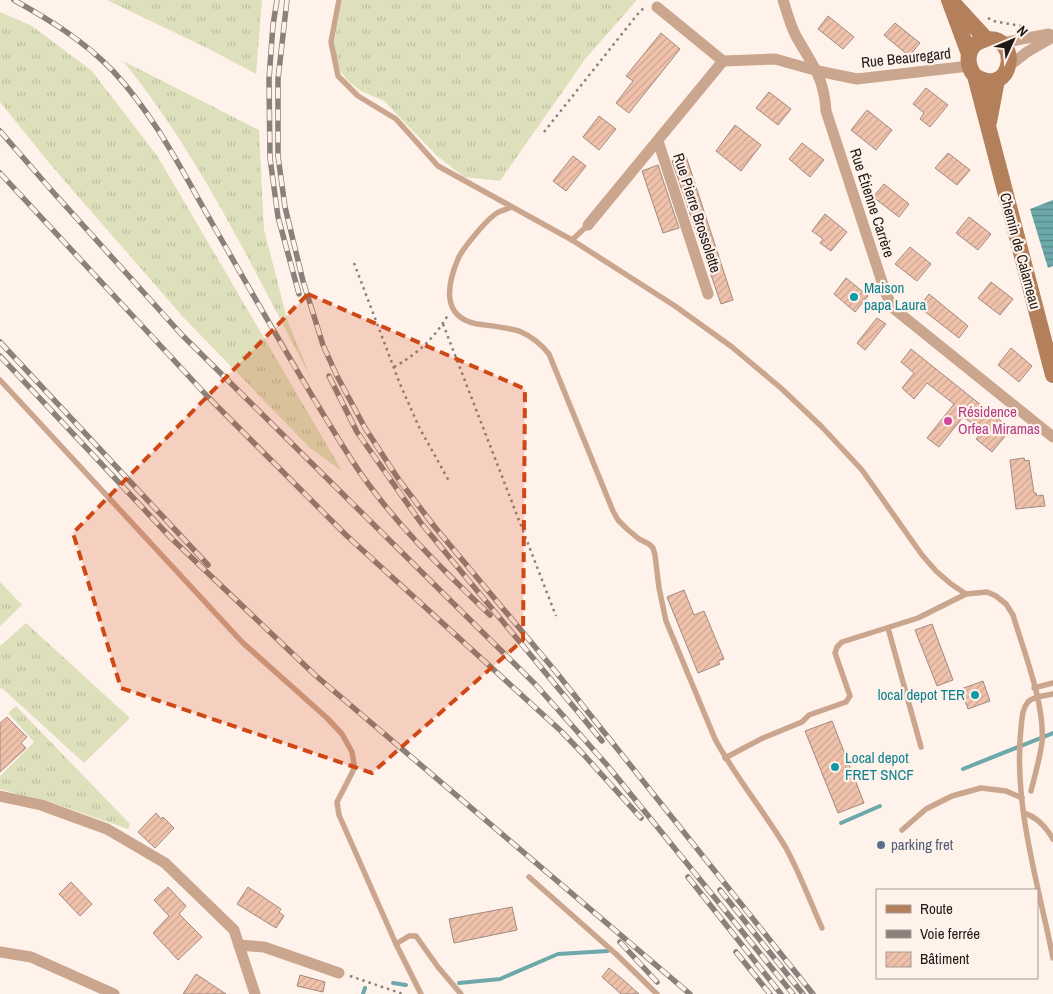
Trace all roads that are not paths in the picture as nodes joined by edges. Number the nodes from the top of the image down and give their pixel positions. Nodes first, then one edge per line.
1 (339, 0) edge
2 (783, 0) edge
3 (949, 0) edge
4 (657, 7) road end
5 (1053, 35) edge
6 (993, 41) junction
7 (723, 61) junction
8 (971, 65) junction
9 (1009, 66) junction
10 (818, 71) junction
11 (997, 80) junction
12 (988, 126) junction
13 (658, 140) junction
14 (512, 207) junction
15 (588, 224) joint
16 (572, 240) junction
17 (708, 294) dead end
18 (1053, 375) edge
19 (0, 380) edge
20 (1053, 437) edge
21 (966, 594) junction
22 (888, 628) junction
23 (1053, 683) edge
24 (1034, 688) junction
25 (1053, 694) edge
26 (1037, 697) junction
27 (921, 746) dead end
28 (725, 758) junction
29 (1031, 791) dead end
30 (0, 796) edge
31 (1022, 798) junction
32 (1024, 813) junction
33 (902, 830) dead end
34 (1053, 839) edge
35 (529, 876) dead end
36 (822, 928) dead end
37 (396, 944) junction
38 (239, 945) junction
39 (0, 952) edge
40 (1053, 958) edge
41 (340, 973) road end
42 (114, 994) edge
43 (254, 994) edge
44 (421, 994) edge
45 (461, 994) edge
46 (657, 994) edge

1 - 14 lane
2 - 10 street, Rue Étienne Carrère
3 - 6 main road, Chemin de Calameau
3 - 8 main road, Chemin de Calameau
4 - 7 street
5 - 6 street
5 - 9 street
6 - 8 main road
6 - 9 main road, Chemin de Calameau
7 - 10 street
7 - 13 street, Rue Pierre Brossolette
8 - 10 street, Rue Beauregard
8 - 11 main road
8 - 12 main road, Chemin de Calameau
9 - 11 main road, Chemin de Calameau
10 - 20 street, Rue Étienne Carrère
11 - 12 main road, Chemin de Calameau
12 - 18 main road, Chemin de Calameau
13 - 15 street, Rue Pierre Brossolette
13 - 17 street, Rue Pierre Brossolette
14 - 16 lane
14 - 28 lane
15 - 16 lane
16 - 21 lane
19 - 37 lane
21 - 22 lane
21 - 24 lane
22 - 27 lane
22 - 28 lane
23 - 24 lane
24 - 26 lane
25 - 26 lane
26 - 29 lane
26 - 31 lane
28 - 36 lane
30 - 38 street
31 - 32 lane
31 - 33 lane
32 - 34 lane
32 - 40 lane
35 - 46 lane
37 - 44 lane
37 - 45 lane
38 - 41 street
38 - 43 street
39 - 42 street

